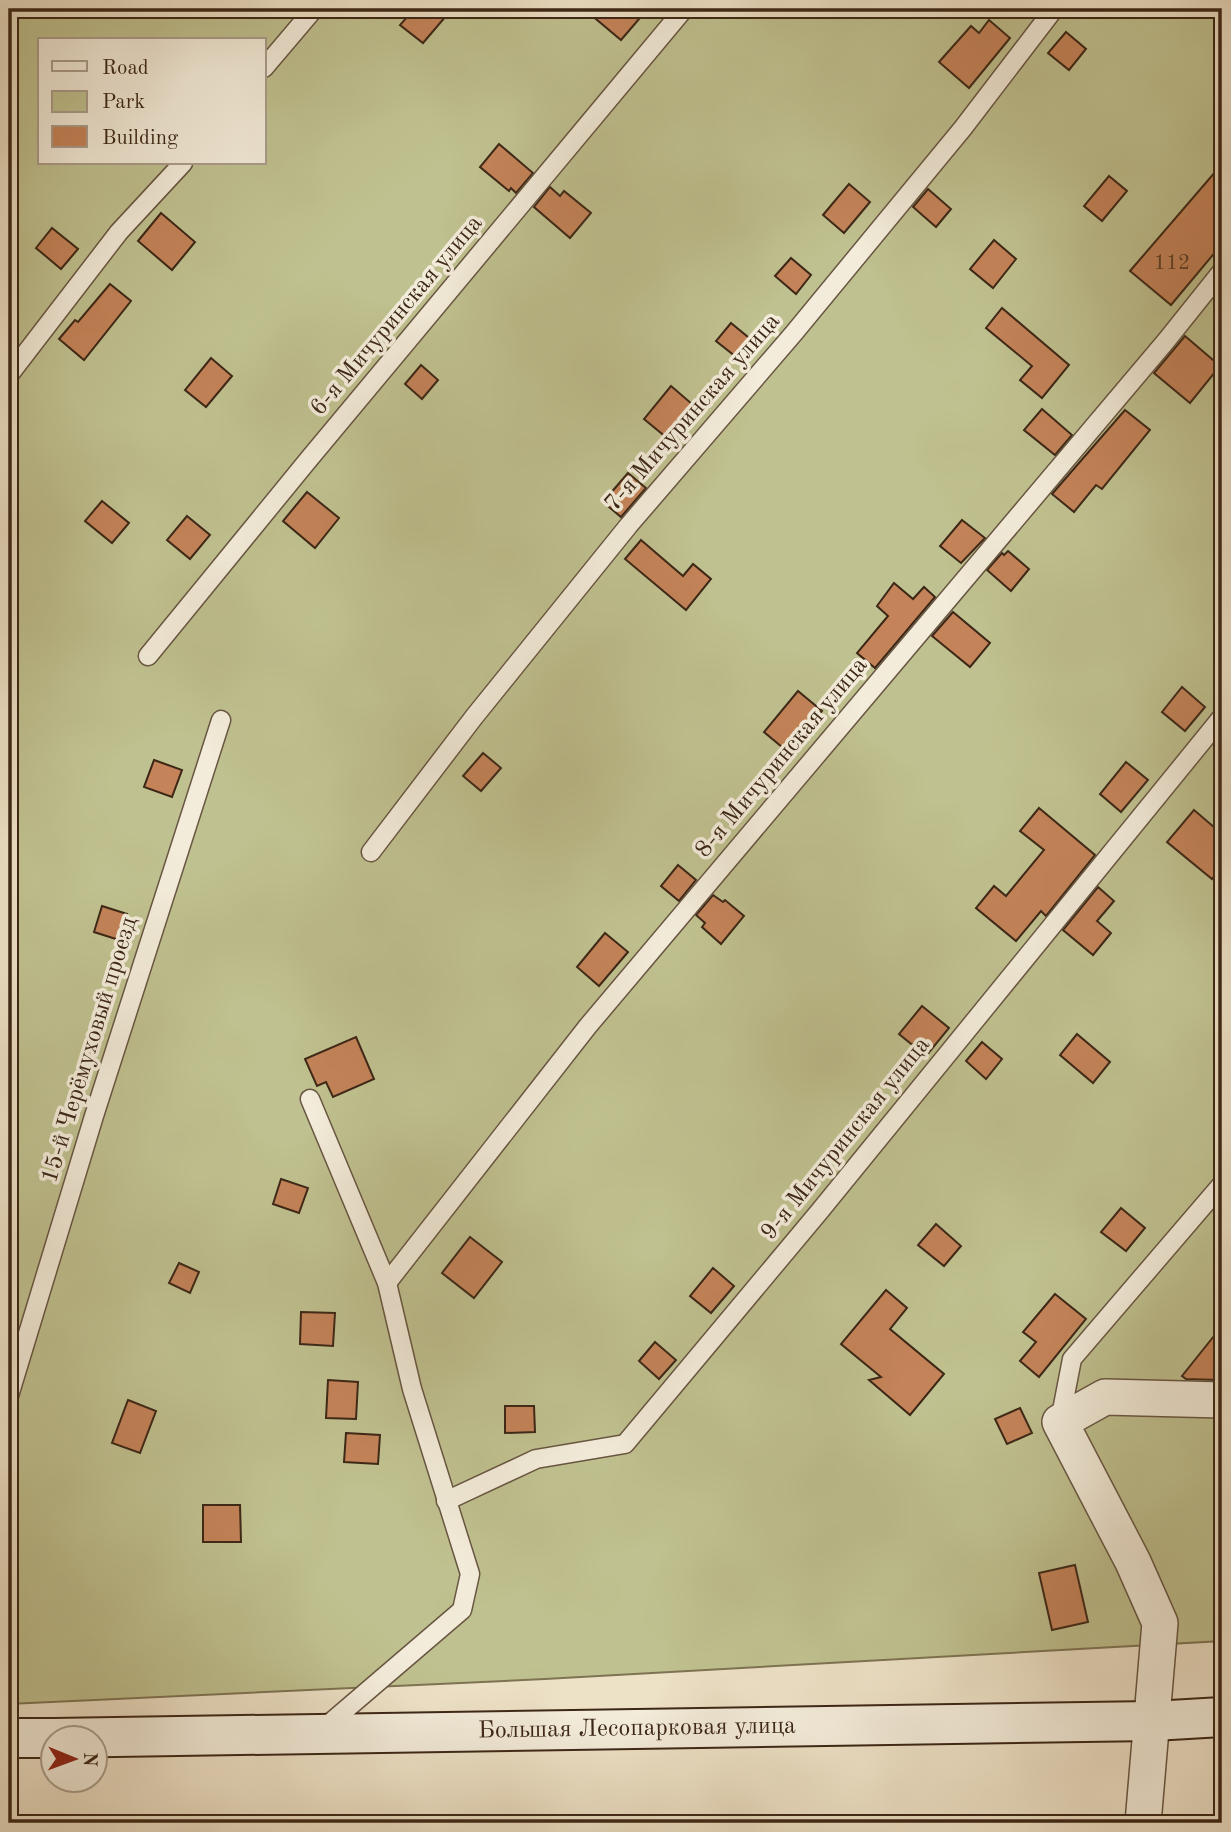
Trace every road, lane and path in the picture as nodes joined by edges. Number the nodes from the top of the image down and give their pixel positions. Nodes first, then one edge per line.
1 (314, 9) edge
2 (684, 9) edge
3 (1054, 9) edge
4 (266, 66) edge
5 (182, 164) edge
6 (1222, 271) edge
7 (9, 375) edge
8 (148, 656) dead end
9 (1222, 717) edge
10 (221, 720) dead end
11 (371, 852) dead end
12 (310, 1099) dead end
13 (1222, 1184) edge
14 (387, 1283) junction
15 (9, 1395) edge
16 (1222, 1400) edge
17 (1060, 1422) junction
18 (446, 1500) junction
19 (1222, 1717) edge
20 (1153, 1721) junction
21 (318, 1734) junction
22 (108, 1737) edge
23 (9, 1738) edge
24 (38, 1738) edge
25 (1143, 1823) edge

1 - 4 lane
2 - 8 lane, 6-я Мичуринская улица
3 - 11 lane, 7-я Мичуринская улица
5 - 7 lane
6 - 14 lane, 8-я Мичуринская улица
9 - 18 lane, 9-я Мичуринская улица
10 - 15 lane, 15-й Черёмуховый проезд
12 - 14 lane
13 - 17 lane
14 - 18 lane
16 - 17 street
17 - 20 street
18 - 21 lane
19 - 20 main road, Большая Лесопарковая улица
20 - 21 main road, Большая Лесопарковая улица
20 - 25 street
21 - 22 main road, Большая Лесопарковая улица
23 - 24 main road, Большая Лесопарковая улица

